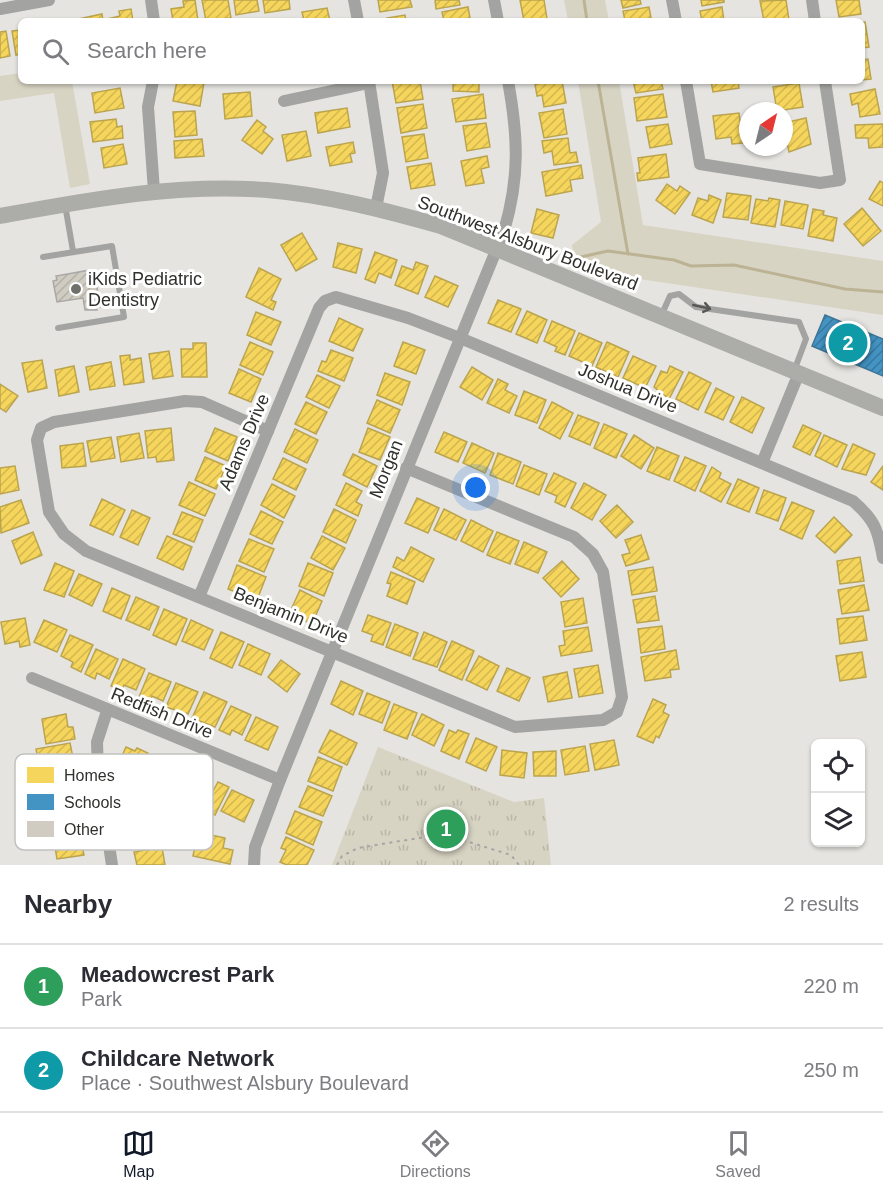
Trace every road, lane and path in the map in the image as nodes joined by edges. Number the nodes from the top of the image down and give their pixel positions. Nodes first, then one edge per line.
1 (49, 0) edge
2 (151, 0) edge
3 (354, 0) edge
4 (494, 0) edge
5 (672, 0) edge
6 (812, 0) edge
7 (0, 9) edge
8 (154, 18) edge
9 (357, 18) edge
10 (497, 18) edge
11 (675, 18) edge
12 (815, 18) edge
13 (152, 84) edge
14 (360, 84) edge
15 (369, 84) edge
16 (509, 84) edge
17 (687, 84) edge
18 (825, 84) edge
19 (284, 101) dead end
20 (154, 191) junction
21 (64, 204) junction
22 (376, 208) junction
23 (0, 216) edge
24 (497, 249) junction
25 (73, 251) junction
26 (42, 257) dead end
27 (325, 301) joint
28 (661, 316) junction
29 (58, 328) dead end
30 (460, 338) junction
31 (796, 372) junction
32 (883, 408) edge
33 (268, 431) junction
34 (762, 463) junction
35 (406, 468) junction
36 (883, 558) edge
37 (199, 597) junction
38 (331, 651) junction
39 (32, 678) dead end
40 (107, 711) junction
41 (97, 754) edge
42 (280, 780) junction
43 (110, 850) edge
44 (112, 865) edge
45 (254, 865) edge
46 (337, 865) edge
47 (519, 865) edge

1 - 7 street
2 - 8 street
3 - 9 street
4 - 10 street
5 - 11 street
6 - 12 street
13 - 20 street
14 - 19 street
15 - 22 street
16 - 24 street, Morgan
17 - 18 street
20 - 21 main road, Southwest Alsbury Boulevard
20 - 22 main road, Southwest Alsbury Boulevard
21 - 23 main road, Southwest Alsbury Boulevard
21 - 25 lane
22 - 24 main road, Southwest Alsbury Boulevard
24 - 28 main road, Southwest Alsbury Boulevard
24 - 30 street, Morgan
25 - 26 lane
25 - 29 lane
27 - 30 street, Joshua Drive
27 - 33 street, Adams Drive
28 - 31 main road, Southwest Alsbury Boulevard
28 -> 31 lane
30 - 34 street, Joshua Drive
30 - 35 street, Morgan
31 - 32 main road, Southwest Alsbury Boulevard
31 - 34 street
33 - 37 street, Adams Drive
33 - 37 street, Benjamin Drive
34 - 36 street, Joshua Drive
35 - 38 street, Morgan
35 - 38 street, Benjamin Drive
37 - 38 street, Benjamin Drive
38 - 42 street, Morgan
39 - 40 street, Redfish Drive
40 - 41 street
40 - 42 street, Redfish Drive
42 - 45 street, Morgan
43 - 44 street
46 - 47 path

